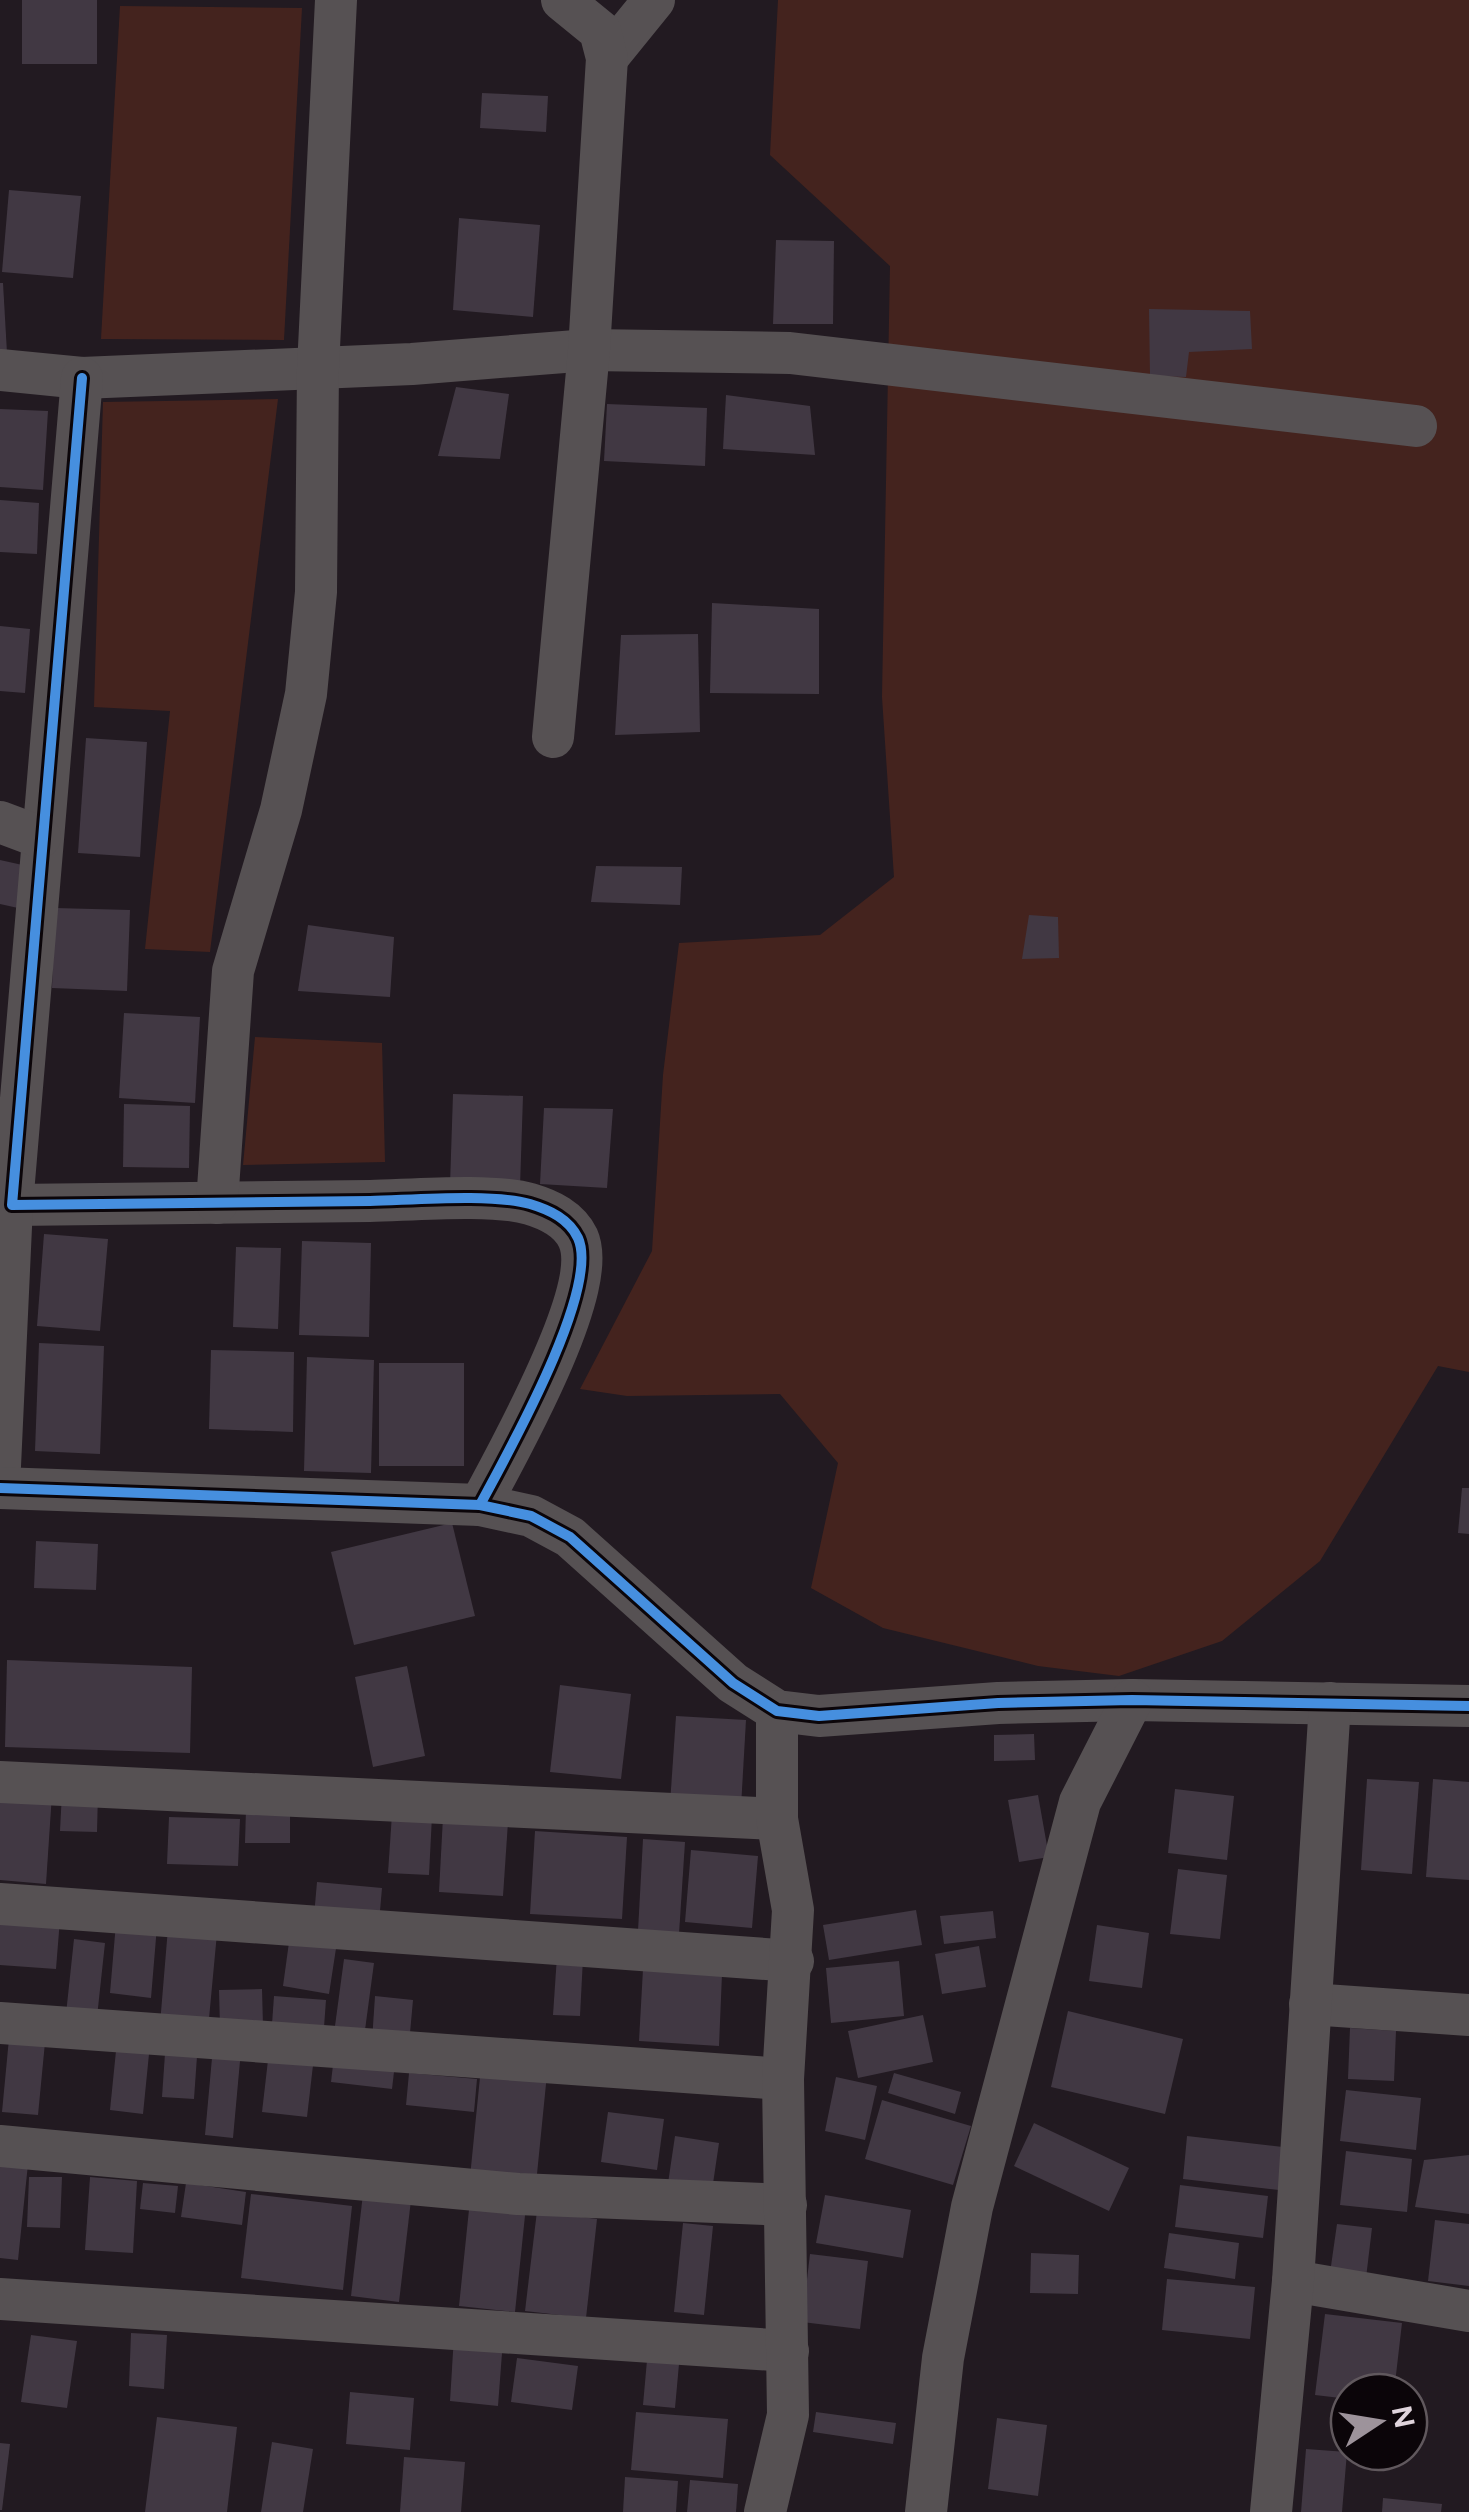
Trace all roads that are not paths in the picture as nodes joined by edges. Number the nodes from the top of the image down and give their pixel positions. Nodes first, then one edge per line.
1 (336, 0) edge
2 (562, 0) edge
3 (654, 0) edge
4 (607, 58) junction
5 (589, 350) junction
6 (318, 368) junction
7 (0, 370) edge
8 (82, 378) junction
9 (1416, 426) dead end
10 (553, 738) dead end
11 (0, 822) edge
12 (40, 837) junction
13 (11, 1070) edge
14 (216, 1203) junction
15 (6, 1205) edge
16 (0, 1466) edge
17 (0, 1488) edge
18 (480, 1505) junction
19 (1132, 1700) junction
20 (1330, 1703) junction
21 (1469, 1706) edge
22 (778, 1711) junction
23 (0, 1782) edge
24 (777, 1819) junction
25 (0, 1904) edge
26 (793, 1961) junction
27 (1310, 2004) junction
28 (1469, 2015) edge
29 (0, 2023) edge
30 (783, 2079) junction
31 (0, 2146) edge
32 (786, 2204) junction
33 (1293, 2281) junction
34 (0, 2299) edge
35 (1469, 2312) edge
36 (788, 2351) junction
37 (765, 2512) edge
38 (926, 2512) edge
39 (1271, 2512) edge

1 - 6 street
2 - 4 street
3 - 4 street
4 - 5 street
5 - 6 street
5 - 9 street
5 - 10 street
6 - 8 street
6 - 14 street
7 - 8 street
8 - 12 street
11 - 12 street
12 - 13 street
13 - 15 street
14 - 15 street
14 - 18 street
15 - 16 street
17 - 18 street
18 - 22 street
19 - 20 street
19 - 22 street
19 - 38 street
20 - 21 street
20 - 27 street
22 - 24 street
23 - 24 street
24 - 26 street
25 - 26 street
26 - 30 street
27 - 28 street
27 - 33 street
29 - 30 street
30 - 32 street
31 - 32 street
32 - 36 street
33 - 35 street
33 - 39 street
34 - 36 street
36 - 37 street

